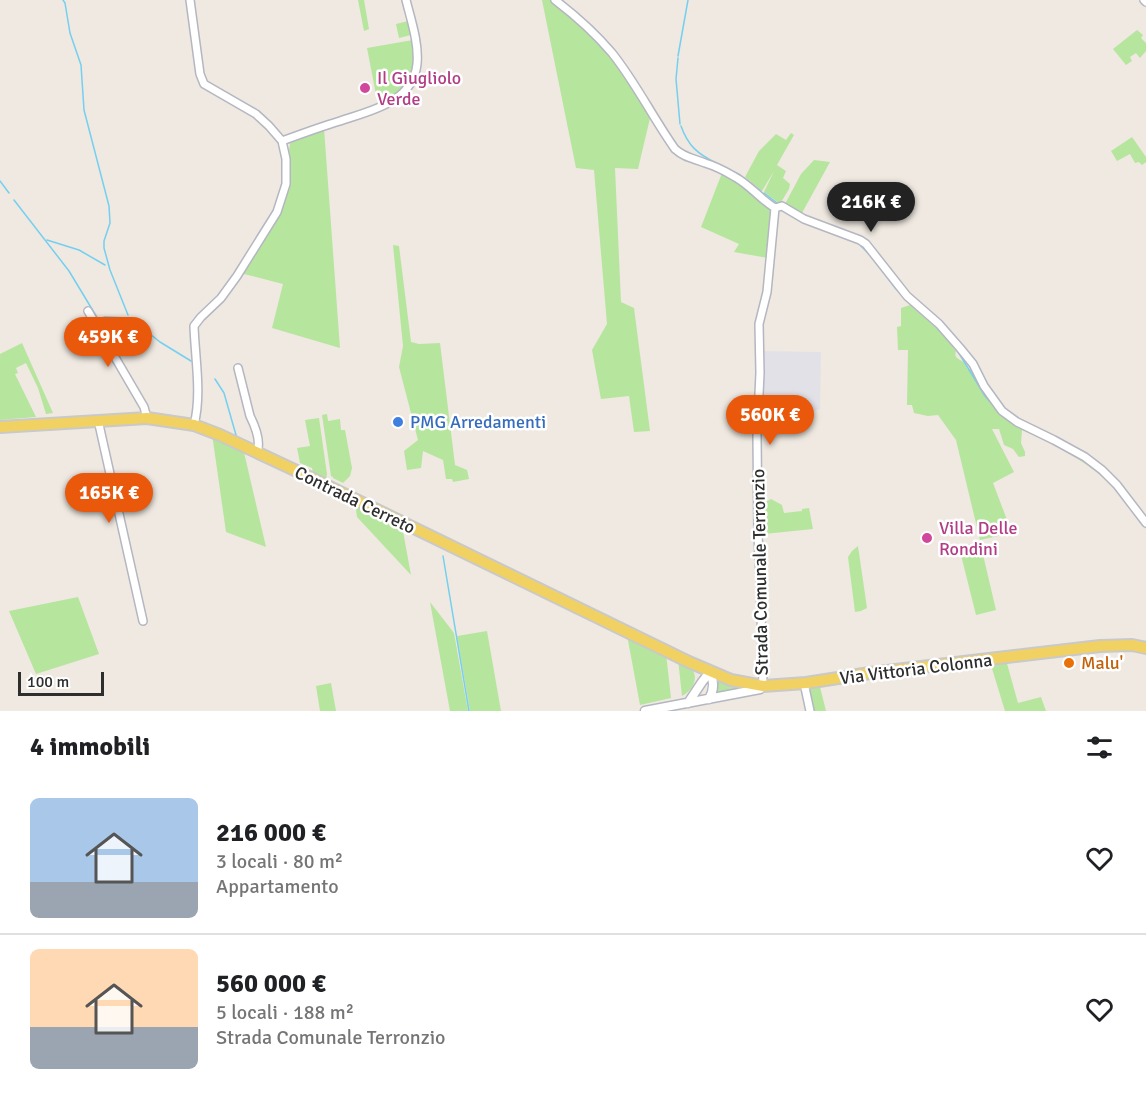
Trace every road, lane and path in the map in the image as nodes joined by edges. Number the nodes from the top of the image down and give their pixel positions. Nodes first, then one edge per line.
1 (190, 0) edge
2 (406, 0) edge
3 (555, 0) edge
4 (282, 141) junction
5 (775, 208) junction
6 (88, 311) dead end
7 (238, 368) dead end
8 (147, 418) junction
9 (98, 420) junction
10 (194, 425) junction
11 (0, 427) edge
12 (257, 452) junction
13 (1146, 524) edge
14 (143, 621) dead end
15 (1146, 648) edge
16 (690, 662) junction
17 (710, 672) junction
18 (804, 683) junction
19 (700, 685) junction
20 (763, 686) junction
21 (709, 699) junction
22 (688, 703) junction
23 (645, 711) edge
24 (809, 711) edge

1 - 4 street
2 - 4 street
3 - 5 street
4 - 10 street
5 - 13 street
5 - 20 street, Strada Comunale Terronzio
6 - 8 street
7 - 12 street
8 - 9 main road, Contrada Cerreto
8 - 10 main road, Contrada Cerreto
9 - 11 main road, Contrada Cerreto
9 - 14 street
10 - 12 main road, Contrada Cerreto
12 - 16 main road, Contrada Cerreto
15 - 18 main road, Via Vittoria Colonna
16 - 17 main road, Via Vittoria Colonna
16 - 19 street
17 - 19 street
17 - 20 main road, Via Vittoria Colonna
17 - 21 street
18 - 20 main road, Via Vittoria Colonna
18 - 24 street
19 - 22 street
20 - 21 street
21 - 22 street
22 - 23 street

